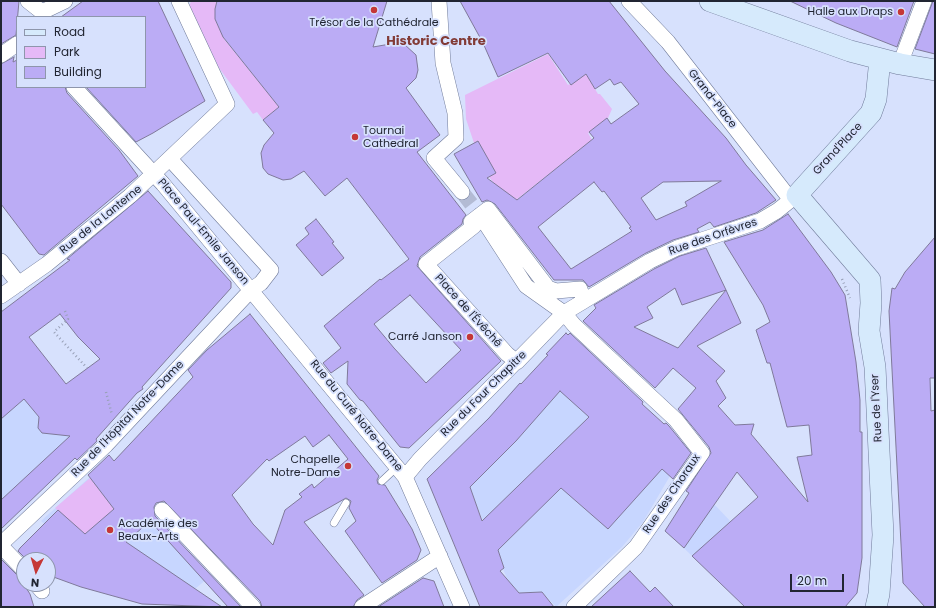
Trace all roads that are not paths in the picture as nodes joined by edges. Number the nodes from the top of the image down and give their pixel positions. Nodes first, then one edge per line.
1 (28, 1) edge
2 (65, 1) edge
3 (179, 1) edge
4 (439, 1) edge
5 (629, 1) edge
6 (710, 1) edge
7 (924, 1) edge
8 (40, 14) edge
9 (16, 45) edge
10 (1, 55) edge
11 (880, 60) junction
12 (900, 64) junction
13 (935, 70) edge
14 (75, 88) edge
15 (170, 159) junction
16 (155, 175) junction
17 (462, 192) tunnel mouth
18 (794, 197) junction
19 (480, 215) junction
20 (1, 261) edge
21 (19, 284) junction
22 (251, 290) junction
23 (1, 296) edge
24 (584, 301) junction
25 (564, 313) junction
26 (519, 360) junction
27 (401, 472) junction
28 (382, 481) dead end
29 (346, 503) dead end
30 (162, 510) dead end
31 (334, 523) dead end
32 (5, 548) edge
33 (440, 556) junction
34 (16, 561) edge
35 (253, 607) edge
36 (362, 607) edge
37 (462, 607) edge
38 (574, 607) edge
39 (876, 607) edge

1 - 8 street
2 - 8 street
3 - 15 street, Rue de la Lanterne
4 - 17 street
5 - 18 street, Grand-Place
6 - 11 street
7 - 12 street
9 - 10 street
11 - 12 street
11 - 18 street, Grand'Place
12 - 13 street
14 - 16 street, Place Paul-Emile Janson
15 - 16 street, Rue de la Lanterne
15 - 22 street, Rue de l'Hôpital Notre-Dame
16 - 21 street, Rue de la Lanterne
16 - 22 street, Place Paul-Emile Janson
18 - 24 street, Rue des Orfèvres
18 - 39 street, Rue de l'Yser
19 - 24 street
19 - 25 street
19 - 26 street, Place de l'Évêché
20 - 21 street
21 - 23 street, Rue de la Lanterne
22 - 27 street, Rue du Curé Notre-Dame
22 - 32 street, Rue de l'Hôpital Notre-Dame
24 - 25 street
25 - 26 street, Rue du Four Chapitre
25 - 38 street, Rue des Choraux
26 - 27 street, Rue du Four Chapitre
27 - 28 lane
27 - 33 street, Rue du Curé Notre-Dame
29 - 31 lane
30 - 35 street
32 - 34 street
33 - 36 street
33 - 37 street, Rue du Curé Notre-Dame

